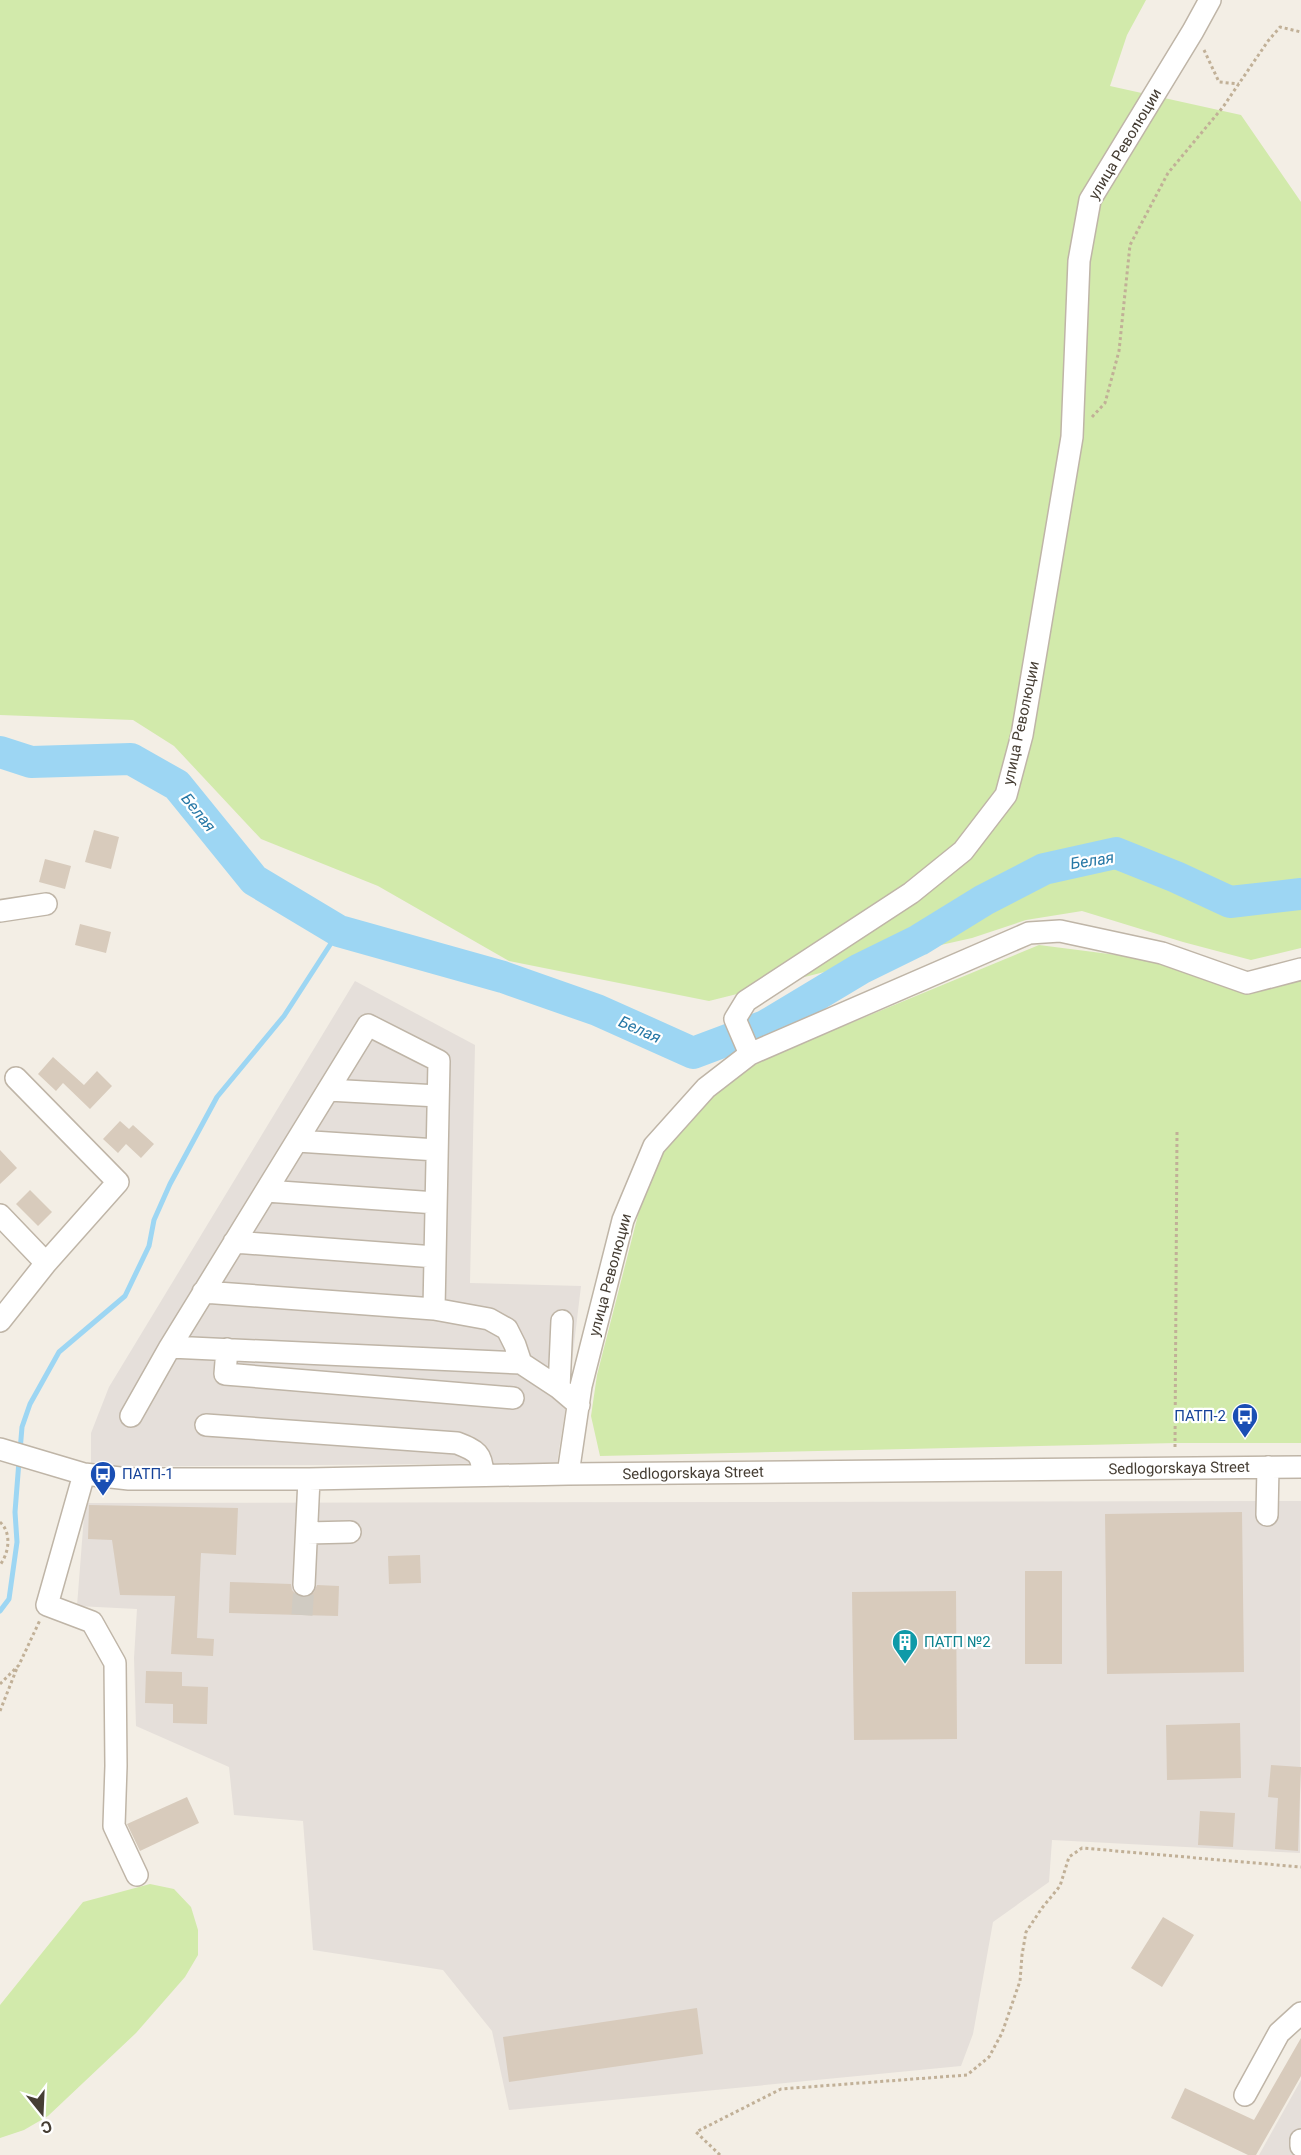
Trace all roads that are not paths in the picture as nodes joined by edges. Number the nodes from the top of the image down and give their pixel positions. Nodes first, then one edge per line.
1 (1210, 0) edge
2 (46, 904) dead end
3 (0, 911) edge
4 (1301, 969) edge
5 (750, 1054) junction
6 (16, 1078) dead end
7 (328, 1090) junction
8 (438, 1096) junction
9 (297, 1141) junction
10 (437, 1150) junction
11 (266, 1191) junction
12 (436, 1203) junction
13 (0, 1215) edge
14 (234, 1242) junction
15 (435, 1257) junction
16 (45, 1263) junction
17 (203, 1292) junction
18 (434, 1309) junction
19 (0, 1321) edge
20 (562, 1321) dead end
21 (170, 1347) junction
22 (227, 1349) junction
23 (335, 1354) junction
24 (521, 1363) junction
25 (333, 1383) junction
26 (559, 1388) junction
27 (513, 1398) dead end
28 (579, 1405) junction
29 (131, 1416) dead end
30 (206, 1425) dead end
31 (0, 1449) edge
32 (1268, 1467) junction
33 (1301, 1467) edge
34 (84, 1474) junction
35 (568, 1474) junction
36 (483, 1475) junction
37 (309, 1479) junction
38 (1267, 1515) dead end
39 (307, 1533) junction
40 (350, 1533) dead end
41 (304, 1584) tunnel mouth
42 (137, 1875) dead end
43 (1301, 2013) edge
44 (1245, 2095) dead end
45 (1301, 2140) edge
46 (1301, 2146) edge

1 - 5 street, улица Революции
2 - 3 street
4 - 5 street
5 - 28 street, улица Революции
6 - 16 street
7 - 8 street
7 - 8 street
7 - 9 street
8 - 10 street
9 - 10 street
9 - 11 street
10 - 12 street
11 - 12 street
11 - 14 street
12 - 15 street
13 - 16 street
14 - 15 street
14 - 17 street
15 - 18 street
16 - 19 street
17 - 18 street
17 - 21 street
18 - 24 street
20 - 26 street
21 - 22 street
21 - 29 street
22 - 23 street
22 - 25 street
23 - 24 street
23 - 25 street
24 - 26 street
25 - 27 street
26 - 28 street
28 - 35 street, улица Революции
30 - 36 street
31 - 34 street, Sedlogorskaya Street
32 - 33 street, Sedlogorskaya Street
32 - 35 street, Sedlogorskaya Street
32 - 38 street
34 - 37 street, Sedlogorskaya Street
34 - 42 street
35 - 36 street, Sedlogorskaya Street
36 - 37 street, Sedlogorskaya Street
37 - 39 street
39 - 40 street
39 - 41 street
43 - 44 street
45 - 46 street

